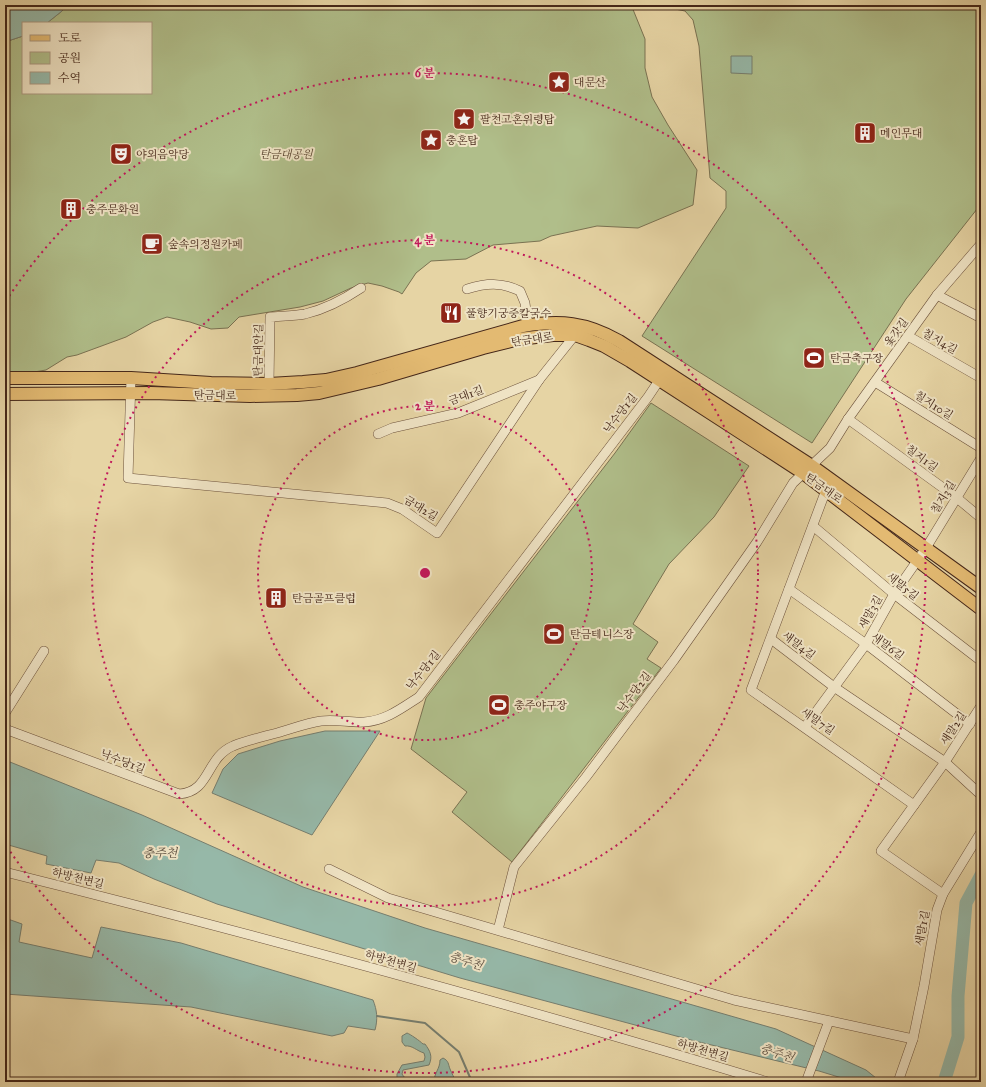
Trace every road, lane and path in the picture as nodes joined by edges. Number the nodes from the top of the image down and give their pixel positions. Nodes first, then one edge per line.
1 (981, 244) edge
2 (360, 288) dead end
3 (467, 289) dead end
4 (937, 295) junction
5 (981, 318) edge
6 (528, 325) junction
7 (575, 335) junction
8 (908, 336) junction
9 (663, 376) junction
10 (5, 378) edge
11 (131, 378) junction
12 (981, 378) edge
13 (539, 380) junction
14 (875, 382) junction
15 (269, 384) junction
16 (131, 393) junction
17 (5, 394) edge
18 (848, 419) junction
19 (378, 434) dead end
20 (981, 448) edge
21 (981, 458) edge
22 (808, 469) junction
23 (826, 490) junction
24 (957, 498) junction
25 (981, 518) edge
26 (813, 526) junction
27 (926, 548) junction
28 (918, 560) junction
29 (981, 588) edge
30 (789, 589) junction
31 (894, 594) junction
32 (981, 609) edge
33 (771, 639) junction
34 (866, 644) junction
35 (44, 651) dead end
36 (981, 661) edge
37 (834, 686) junction
38 (981, 706) edge
39 (5, 713) edge
40 (970, 724) junction
41 (805, 727) junction
42 (5, 729) edge
43 (945, 762) junction
44 (981, 795) edge
45 (914, 805) junction
46 (981, 832) edge
47 (329, 869) dead end
48 (5, 872) edge
49 (943, 894) junction
50 (498, 930) junction
51 (828, 1021) junction
52 (913, 1039) junction
53 (768, 1082) edge
54 (806, 1082) edge
55 (898, 1082) edge

1 - 4 street, 옻갓길
2 - 15 street, 탄금대안길
3 - 6 street
4 - 5 street
4 - 8 street, 옻갓길
6 - 9 main road, 탄금대로
6 - 15 main road, 탄금대로
7 - 9 main road, 탄금대로
7 - 13 street, 금대2길
7 - 16 main road, 탄금대로
8 - 12 street, 칠지4길
8 - 14 street, 옻갓길
9 - 22 main road, 탄금대로
9 - 42 street, 낙수당1길
10 - 11 main road, 탄금대로
11 - 15 main road, 탄금대로
11 - 16 street
13 - 16 street, 금대2길
13 - 19 street, 금대1길
14 - 18 street, 옻갓길
14 - 20 street, 칠지10길
16 - 17 main road, 탄금대로
18 - 22 street, 옻갓길
18 - 24 street, 칠지1길
21 - 24 street, 칠지3길
22 - 23 main road, 탄금대로
22 - 27 main road, 탄금대로
22 - 50 street, 낙수당2길
23 - 26 street, 새말4길
23 - 28 main road, 탄금대로
24 - 25 street, 칠지1길
24 - 27 street, 칠지3길
26 - 30 street, 새말4길
26 - 31 street, 새말5길
27 - 28 street, 새말3길
27 - 29 main road, 탄금대로
28 - 31 street, 새말3길
28 - 32 main road, 탄금대로
30 - 33 street, 새말4길
30 - 34 street, 새말6길
31 - 34 street, 새말3길
31 - 36 street, 새말5길
33 - 37 street, 새말4길
33 - 41 street, 새말7길
34 - 37 street, 새말3길
34 - 40 street, 새말6길
35 - 39 street
37 - 41 street, 새말3길
37 - 43 street, 새말4길
38 - 40 street, 새말2길
40 - 43 street, 새말2길
41 - 45 street, 새말7길
43 - 44 street, 새말4길
43 - 45 street, 새말2길
45 - 49 street, 새말2길
46 - 49 street, 새말1길
47 - 50 street
48 - 53 street, 하방천변길
49 - 52 street, 새말1길
50 - 51 street
51 - 52 street
51 - 54 street
52 - 55 street, 새말1길

